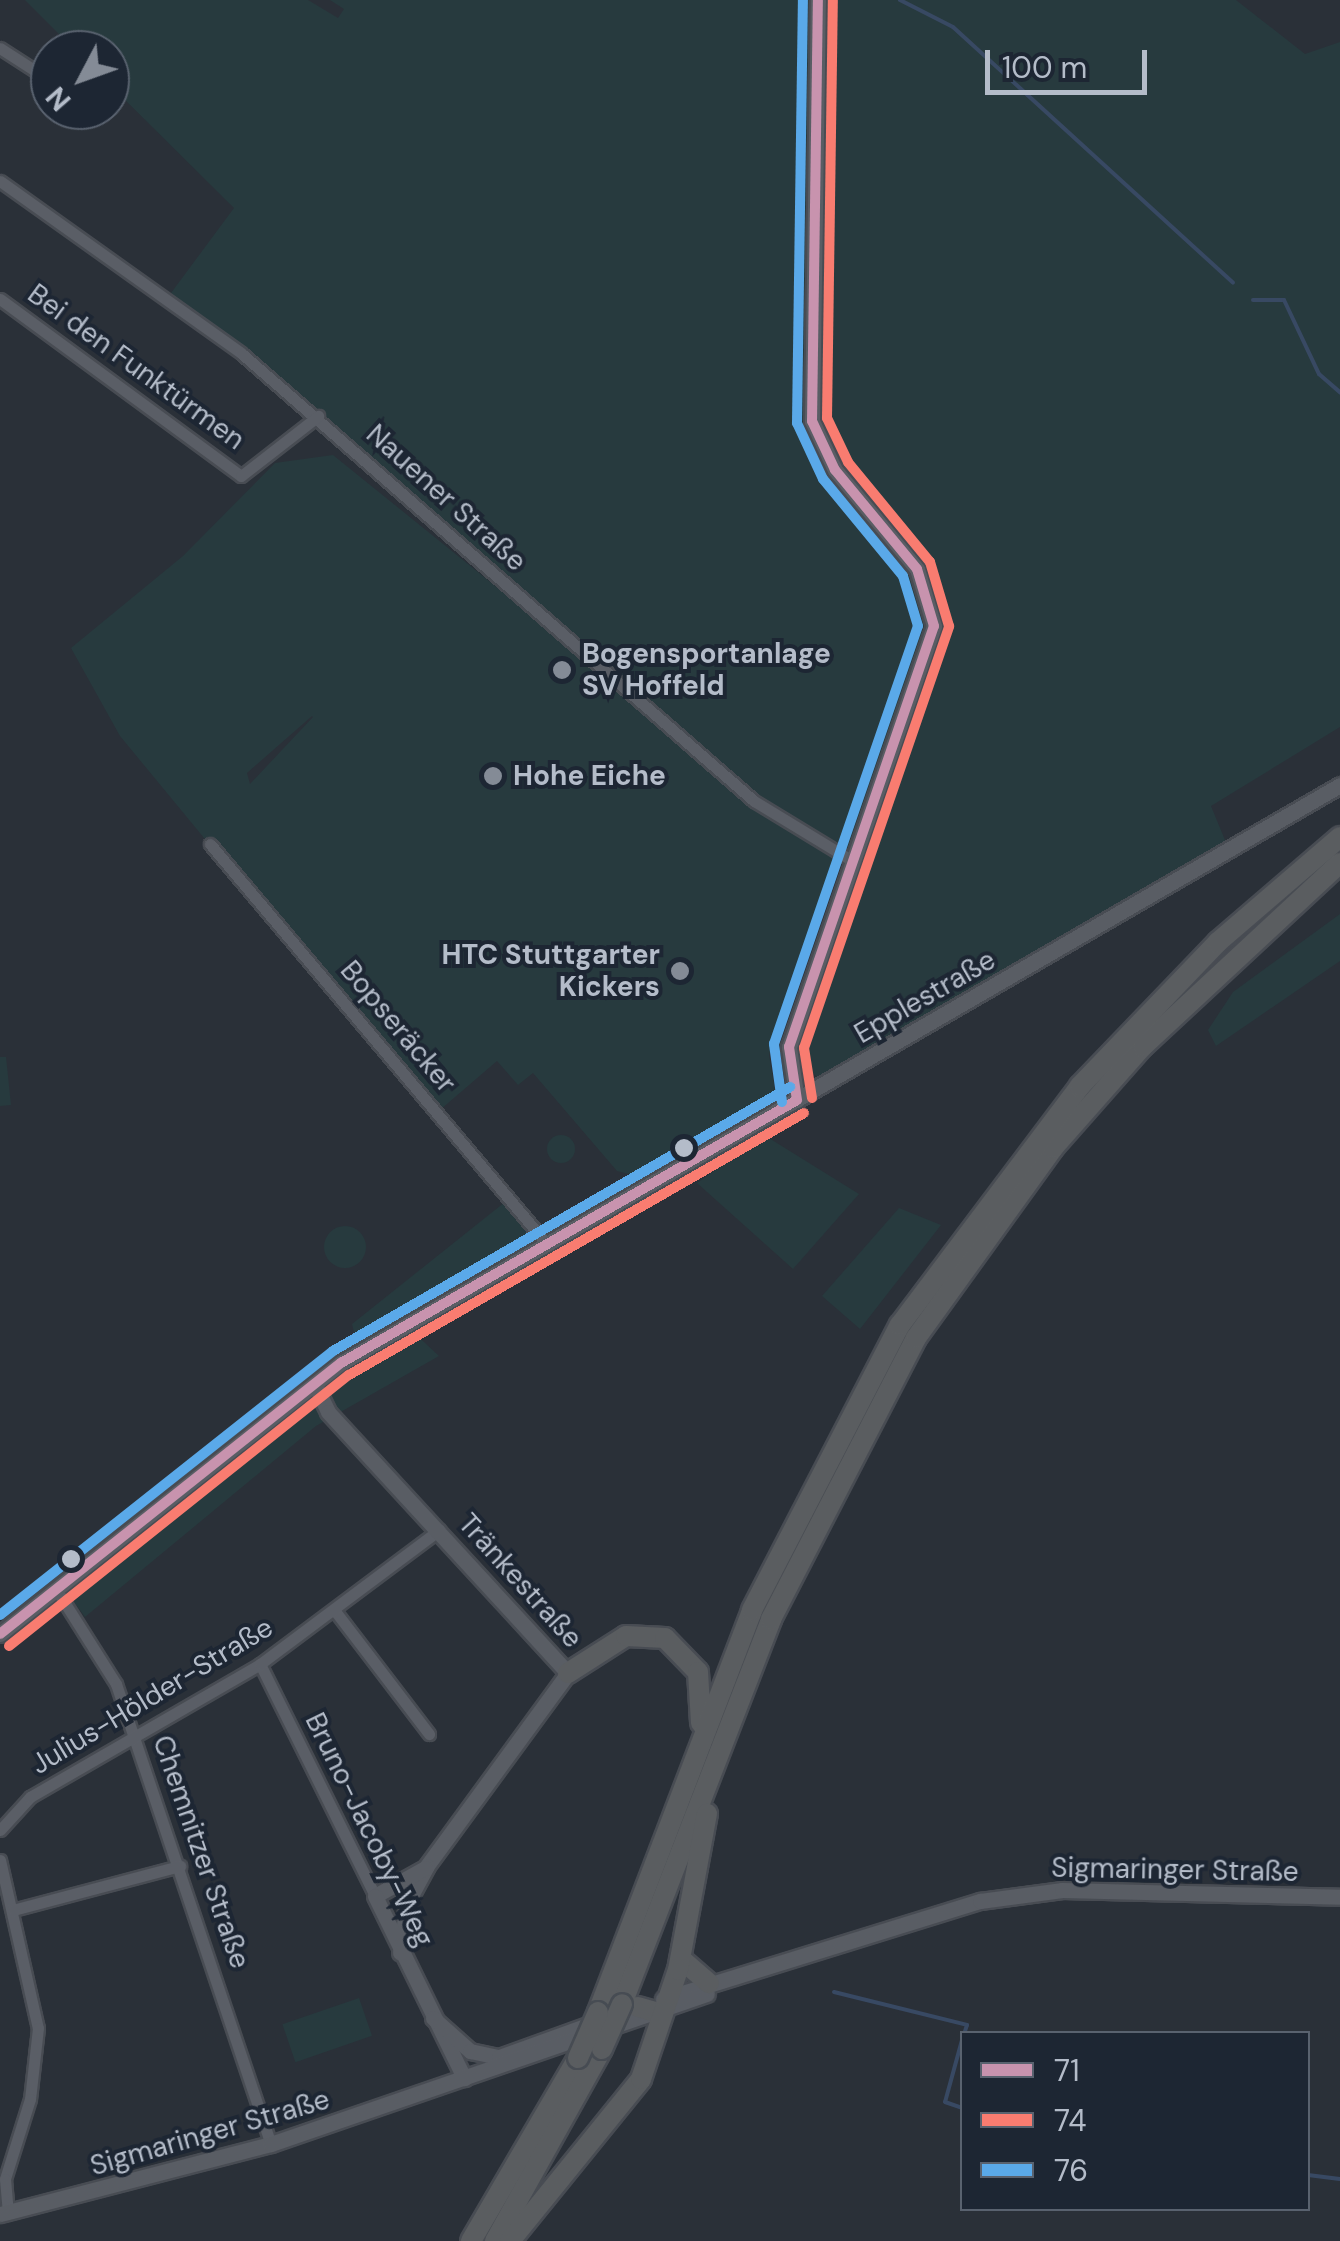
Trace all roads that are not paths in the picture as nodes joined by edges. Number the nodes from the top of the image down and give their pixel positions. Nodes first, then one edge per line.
1 (818, 0) edge
2 (0, 48) edge
3 (30, 67) edge
4 (0, 182) edge
5 (0, 299) edge
6 (322, 420) junction
7 (1340, 785) edge
8 (1340, 837) edge
9 (210, 844) dead end
10 (851, 860) junction
11 (1340, 863) edge
12 (797, 1100) junction
13 (547, 1244) junction
14 (317, 1389) junction
15 (440, 1530) junction
16 (56, 1589) junction
17 (335, 1610) junction
18 (0, 1634) edge
19 (260, 1664) junction
20 (568, 1673) junction
21 (430, 1734) dead end
22 (136, 1738) junction
23 (707, 1755) junction
24 (0, 1830) edge
25 (0, 1860) edge
26 (180, 1866) junction
27 (427, 1866) junction
28 (375, 1896) junction
29 (1340, 1897) edge
30 (13, 1910) junction
31 (400, 1953) junction
32 (680, 1959) junction
33 (716, 1984) junction
34 (663, 2005) junction
35 (630, 2006) junction
36 (433, 2018) junction
37 (470, 2050) junction
38 (449, 2060) junction
39 (464, 2078) junction
40 (430, 2089) junction
41 (271, 2144) junction
42 (4, 2213) edge
43 (472, 2241) edge
44 (494, 2241) edge
45 (510, 2241) edge

1 - 10 main road
2 - 3 street
4 - 6 street, Nauener Straße
5 - 6 street, Bei den Funktürmen
6 - 10 street, Nauener Straße
7 - 12 main road, Epplestraße
8 - 23 highway
9 - 13 street, Bopseräcker
10 - 12 main road
11 - 23 highway
12 - 13 main road, Epplestraße
13 - 14 main road, Epplestraße
14 - 15 main road, Tränkestraße
14 - 16 main road, Epplestraße
15 - 17 street, Julius-Hölder-Straße
15 - 20 main road, Tränkestraße
16 - 18 main road, Epplestraße
16 - 22 street, Chemnitzer Straße
17 - 19 street, Julius-Hölder-Straße
17 - 21 street
19 - 22 street, Julius-Hölder-Straße
19 - 28 street, Bruno-Jacoby-Weg
20 - 23 highway
20 - 27 main road, Tränkestraße
22 - 24 street, Julius-Hölder-Straße
22 - 26 street, Chemnitzer Straße
23 - 32 highway
23 - 35 highway
23 - 43 highway, bridge
25 - 30 street
26 - 30 street
26 - 41 street, Chemnitzer Straße
27 - 28 main road, Tränkestraße
27 - 31 main road, Tränkestraße
28 - 31 main road, Bruno-Jacoby-Weg
29 - 33 main road, Sigmaringer Straße
30 - 42 street
31 - 36 main road, Bruno-Jacoby-Weg
32 - 33 highway
32 - 34 highway
33 - 34 main road, Sigmaringer Straße
34 - 35 highway
34 - 39 main road, Sigmaringer Straße
34 - 45 highway
35 - 37 main road
35 - 44 highway, bridge
36 - 37 main road, Bruno-Jacoby-Weg
36 - 38 main road, Bruno-Jacoby-Weg
37 - 38 main road
38 - 39 main road, Bruno-Jacoby-Weg
38 - 40 main road
39 - 40 main road, Sigmaringer Straße
40 - 41 main road, Sigmaringer Straße
41 - 42 main road, Sigmaringer Straße

